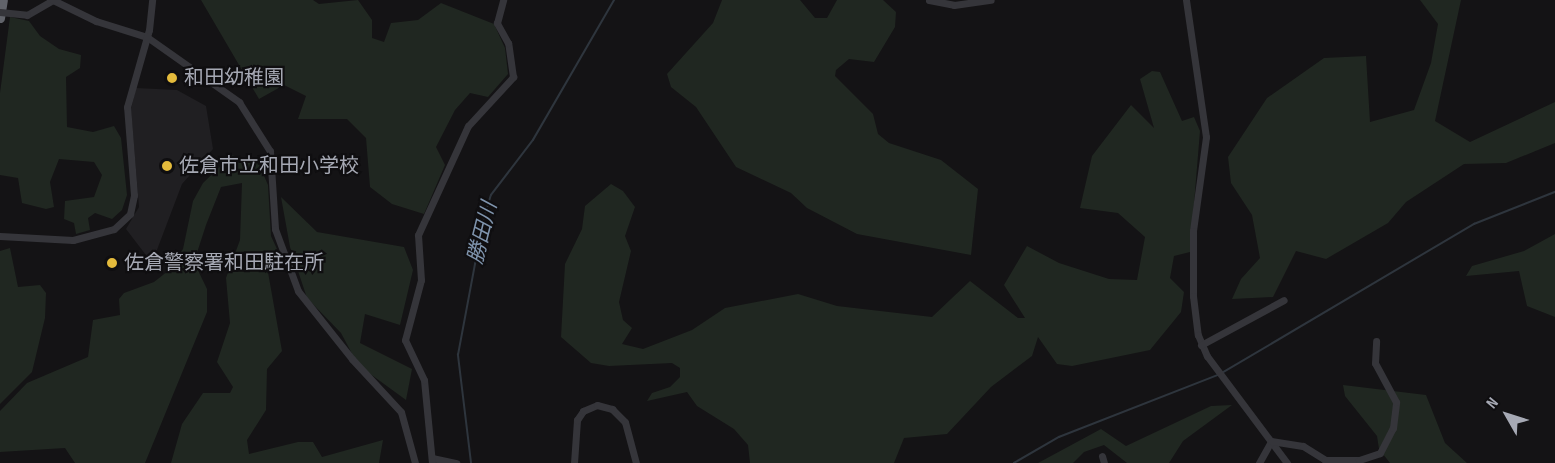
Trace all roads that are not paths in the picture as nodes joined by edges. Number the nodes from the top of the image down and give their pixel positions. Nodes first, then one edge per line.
1 (3, 0) edge
2 (152, 0) edge
3 (503, 0) edge
4 (929, 0) edge
5 (991, 0) edge
6 (1186, 0) edge
7 (0, 12) edge
8 (0, 18) edge
9 (147, 37) junction
10 (1, 236) edge
11 (1284, 300) dead end
12 (1376, 341) dead end
13 (1201, 345) junction
14 (1271, 441) junction
15 (432, 460) edge
16 (1377, 460) edge
17 (415, 463) edge
18 (456, 463) edge
19 (574, 463) edge
20 (636, 463) edge
21 (1259, 463) edge
22 (1287, 463) edge

1 - 8 highway
2 - 9 street
3 - 15 street
4 - 5 street
6 - 13 street
7 - 9 street, bridge
9 - 10 street
9 - 17 street
11 - 13 street
12 - 16 street
13 - 14 street
14 - 16 street
14 - 21 street
14 - 22 street
15 - 18 street
19 - 20 street

